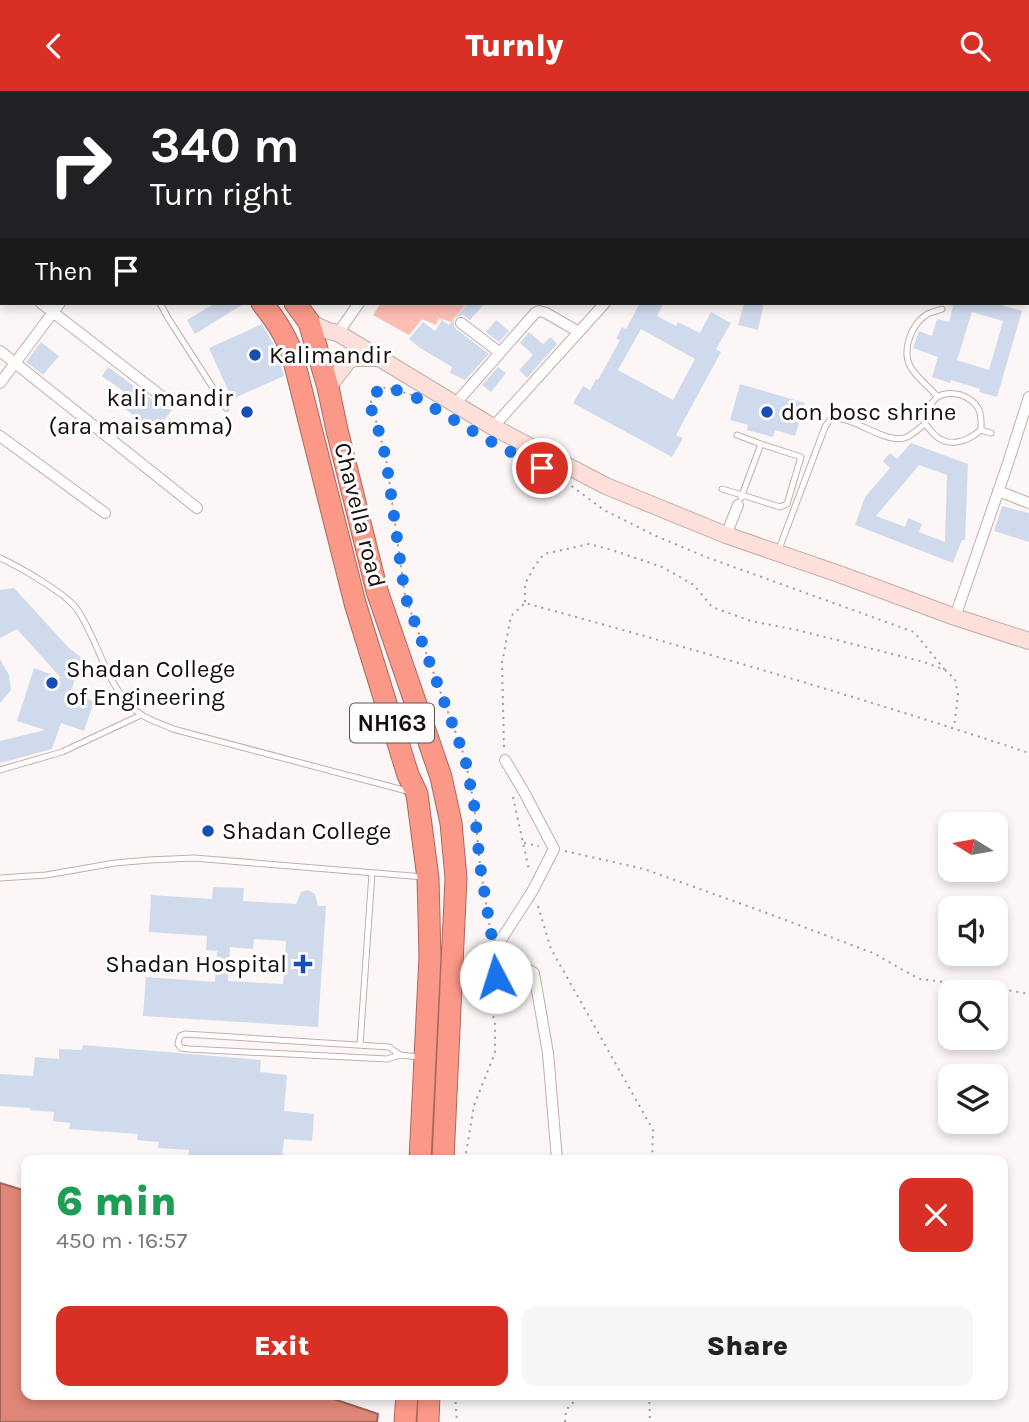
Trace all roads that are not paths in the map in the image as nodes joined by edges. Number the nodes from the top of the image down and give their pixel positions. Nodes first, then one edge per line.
1 (161, 305) edge
2 (264, 305) edge
3 (296, 305) edge
4 (357, 305) edge
5 (600, 305) edge
6 (57, 308) edge
7 (942, 309) dead end
8 (309, 322) junction
9 (461, 323) dead end
10 (579, 332) junction
11 (338, 333) junction
12 (0, 351) edge
13 (499, 352) junction
14 (379, 358) junction
15 (15, 363) junction
16 (0, 383) edge
17 (328, 387) junction
18 (937, 396) junction
19 (1029, 397) edge
20 (169, 402) dead end
21 (454, 404) junction
22 (226, 408) dead end
23 (1026, 419) edge
24 (925, 424) junction
25 (494, 427) junction
26 (981, 430) junction
27 (991, 433) dead end
28 (737, 435) dead end
29 (0, 436) edge
30 (761, 444) junction
31 (722, 489) dead end
32 (998, 491) junction
33 (740, 500) junction
34 (1029, 502) edge
35 (197, 509) dead end
36 (105, 513) dead end
37 (726, 535) junction
38 (777, 553) junction
39 (0, 558) edge
40 (955, 617) junction
41 (1029, 641) edge
42 (141, 715) junction
43 (505, 760) road end
44 (0, 770) edge
45 (417, 794) junction
46 (372, 873) junction
47 (0, 878) edge
48 (435, 878) junction
49 (360, 1045) junction
50 (400, 1055) junction
51 (425, 1057) junction
52 (420, 1155) edge
53 (443, 1155) edge
54 (557, 1155) edge
55 (407, 1400) edge
56 (429, 1400) edge
57 (405, 1422) edge
58 (428, 1422) edge

1 - 22 lane
2 - 45 highway, Chavella road / NH163
3 - 8 highway, Chavella road / NH163
4 - 11 street
5 - 10 street
6 - 15 street
6 - 20 street
7 - 18 lane
8 - 11 main road
8 - 17 highway, Chavella road / NH163
9 - 13 street
10 - 13 street
10 - 25 street
11 - 14 main road
12 - 15 street
13 - 21 street
14 - 17 main road
14 - 21 main road
15 - 16 street
15 - 35 street
17 - 53 highway, Chavella road / NH163
18 - 24 lane
18 - 26 lane
19 - 23 street
21 - 25 main road
23 - 32 street
24 - 26 lane
24 - 38 lane
25 - 37 main road
26 - 27 lane
28 - 30 lane
29 - 36 street
30 - 33 lane
30 - 33 lane
31 - 33 lane
32 - 34 street
32 - 40 street
33 - 37 street
37 - 38 main road
38 - 40 main road
39 - 42 lane
40 - 41 main road
42 - 44 lane
42 - 45 lane
43 - 54 street
45 - 48 highway, Chavella road / NH163
46 - 47 lane
46 - 48 lane
46 - 49 lane
48 - 51 highway, Chavella road / NH163
49 - 50 lane
49 - 50 lane
50 - 51 lane
51 - 52 highway, Chavella road / NH163
55 - 57 highway
56 - 58 highway

